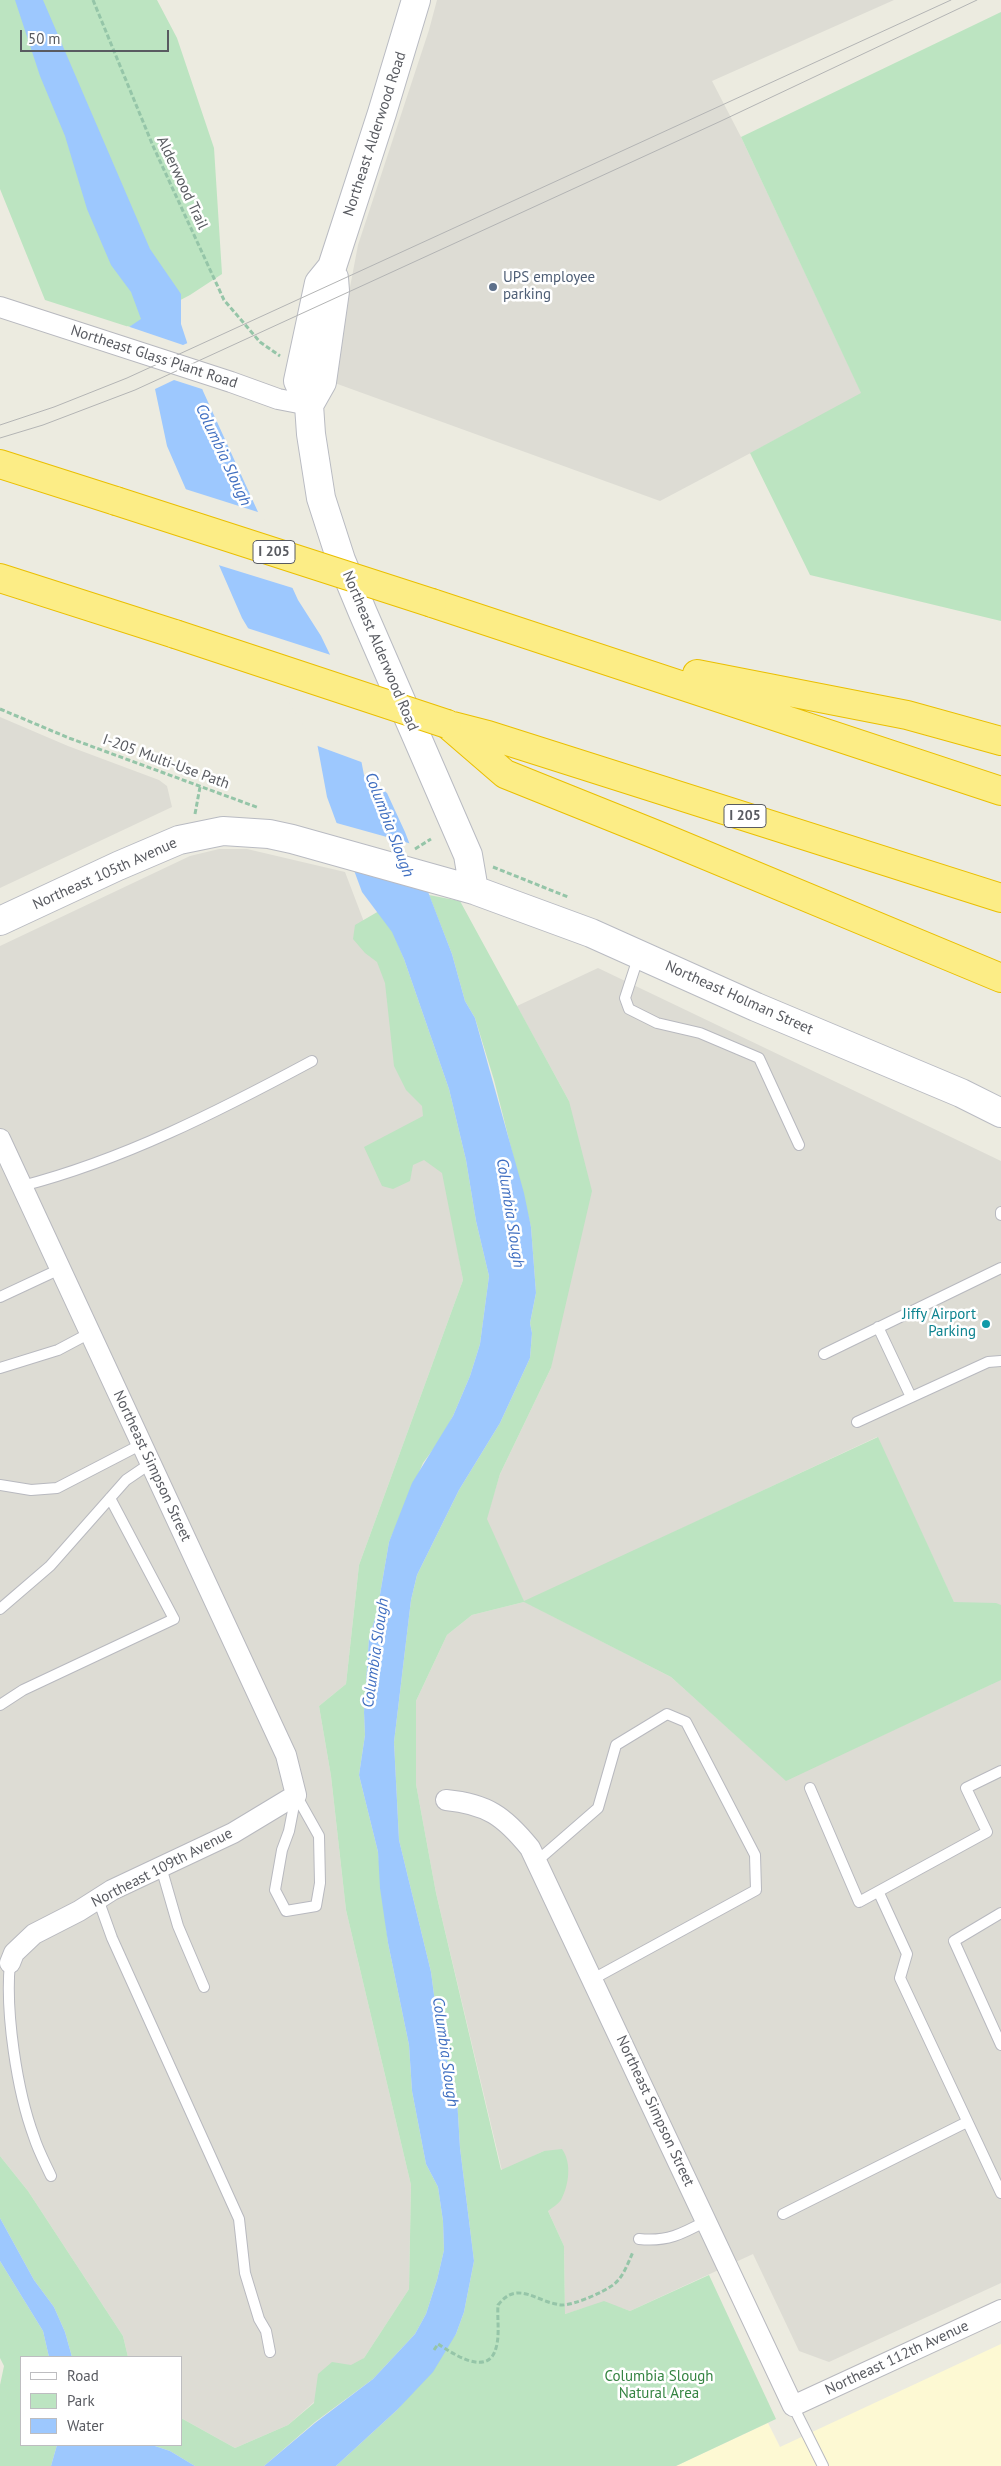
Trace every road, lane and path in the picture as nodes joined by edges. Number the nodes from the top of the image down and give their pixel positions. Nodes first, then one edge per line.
1 (93, 0) edge
2 (416, 0) edge
3 (0, 308) edge
4 (280, 354) dead end
5 (309, 405) junction
6 (0, 464) edge
7 (0, 578) edge
8 (585, 653) junction
9 (0, 709) edge
10 (447, 724) junction
11 (1001, 740) edge
12 (1001, 791) edge
13 (261, 809) dead end
14 (431, 839) dead end
15 (418, 862) junction
16 (474, 890) junction
17 (1001, 898) edge
18 (0, 921) edge
19 (639, 954) junction
20 (1001, 978) edge
21 (312, 1061) dead end
22 (1001, 1113) edge
23 (0, 1140) edge
24 (799, 1145) dead end
25 (22, 1186) junction
26 (1001, 1268) edge
27 (60, 1269) junction
28 (0, 1297) edge
29 (878, 1327) junction
30 (90, 1333) junction
31 (824, 1354) dead end
32 (1001, 1362) edge
33 (0, 1368) edge
34 (911, 1397) junction
35 (857, 1422) dead end
36 (142, 1444) junction
37 (151, 1463) junction
38 (0, 1485) edge
39 (110, 1498) junction
40 (0, 1609) edge
41 (0, 1705) edge
42 (1001, 1771) edge
43 (810, 1788) dead end
44 (296, 1795) junction
45 (446, 1800) dead end
46 (537, 1861) junction
47 (161, 1867) junction
48 (879, 1893) junction
49 (98, 1899) junction
50 (1001, 1913) edge
51 (10, 1963) joint
52 (593, 1979) junction
53 (204, 1987) dead end
54 (1001, 2045) edge
55 (967, 2122) junction
56 (51, 2176) dead end
57 (1001, 2193) edge
58 (783, 2214) dead end
59 (706, 2221) junction
60 (639, 2239) joint
61 (1001, 2310) edge
62 (434, 2350) dead end
63 (270, 2352) dead end
64 (792, 2406) junction
65 (823, 2466) edge

1 - 4 path, Alderwood Trail
2 - 5 street, Northeast Alderwood Road
3 - 5 street, Northeast Glass Plant Road
5 - 16 street, Northeast Alderwood Road
6 - 8 highway, I 205, bridge
7 - 10 highway, I 205, bridge
8 - 11 highway
8 - 12 highway, I 205
9 - 13 path, I-205 Multi-Use Path
10 - 17 highway, I 205
10 - 20 highway
14 - 15 path
15 - 16 street, Northeast 105th Avenue
15 - 18 street, Northeast 105th Avenue
16 - 19 street, Northeast Holman Street
19 - 22 street, Northeast Holman Street
19 - 24 lane
21 - 25 lane
23 - 25 street, Northeast Simpson Street
25 - 27 street, Northeast Simpson Street
26 - 29 lane
27 - 28 lane
27 - 30 street, Northeast Simpson Street
29 - 31 lane
29 - 34 lane
30 - 33 lane
30 - 36 street, Northeast Simpson Street
32 - 34 lane
34 - 35 lane
36 - 37 street, Northeast Simpson Street
36 - 38 lane
37 - 39 lane
37 - 44 street, Northeast Simpson Street
39 - 40 lane
39 - 41 lane
42 - 48 lane
43 - 48 lane
44 - 44 lane
44 - 47 street, Northeast 109th Avenue
45 - 46 street, Northeast Simpson Street
46 - 52 street, Northeast Simpson Street
46 - 52 lane
47 - 49 street, Northeast 109th Avenue
47 - 53 lane
48 - 55 lane
49 - 51 street, Northeast 109th Avenue
49 - 63 lane
50 - 54 lane
51 - 56 lane
52 - 59 street, Northeast Simpson Street
55 - 57 lane
55 - 58 lane
59 - 60 lane
59 - 64 street, Northeast Simpson Street
60 - 62 path
61 - 64 street, Northeast 112th Avenue
64 - 65 lane, Northeast Simpson Street

